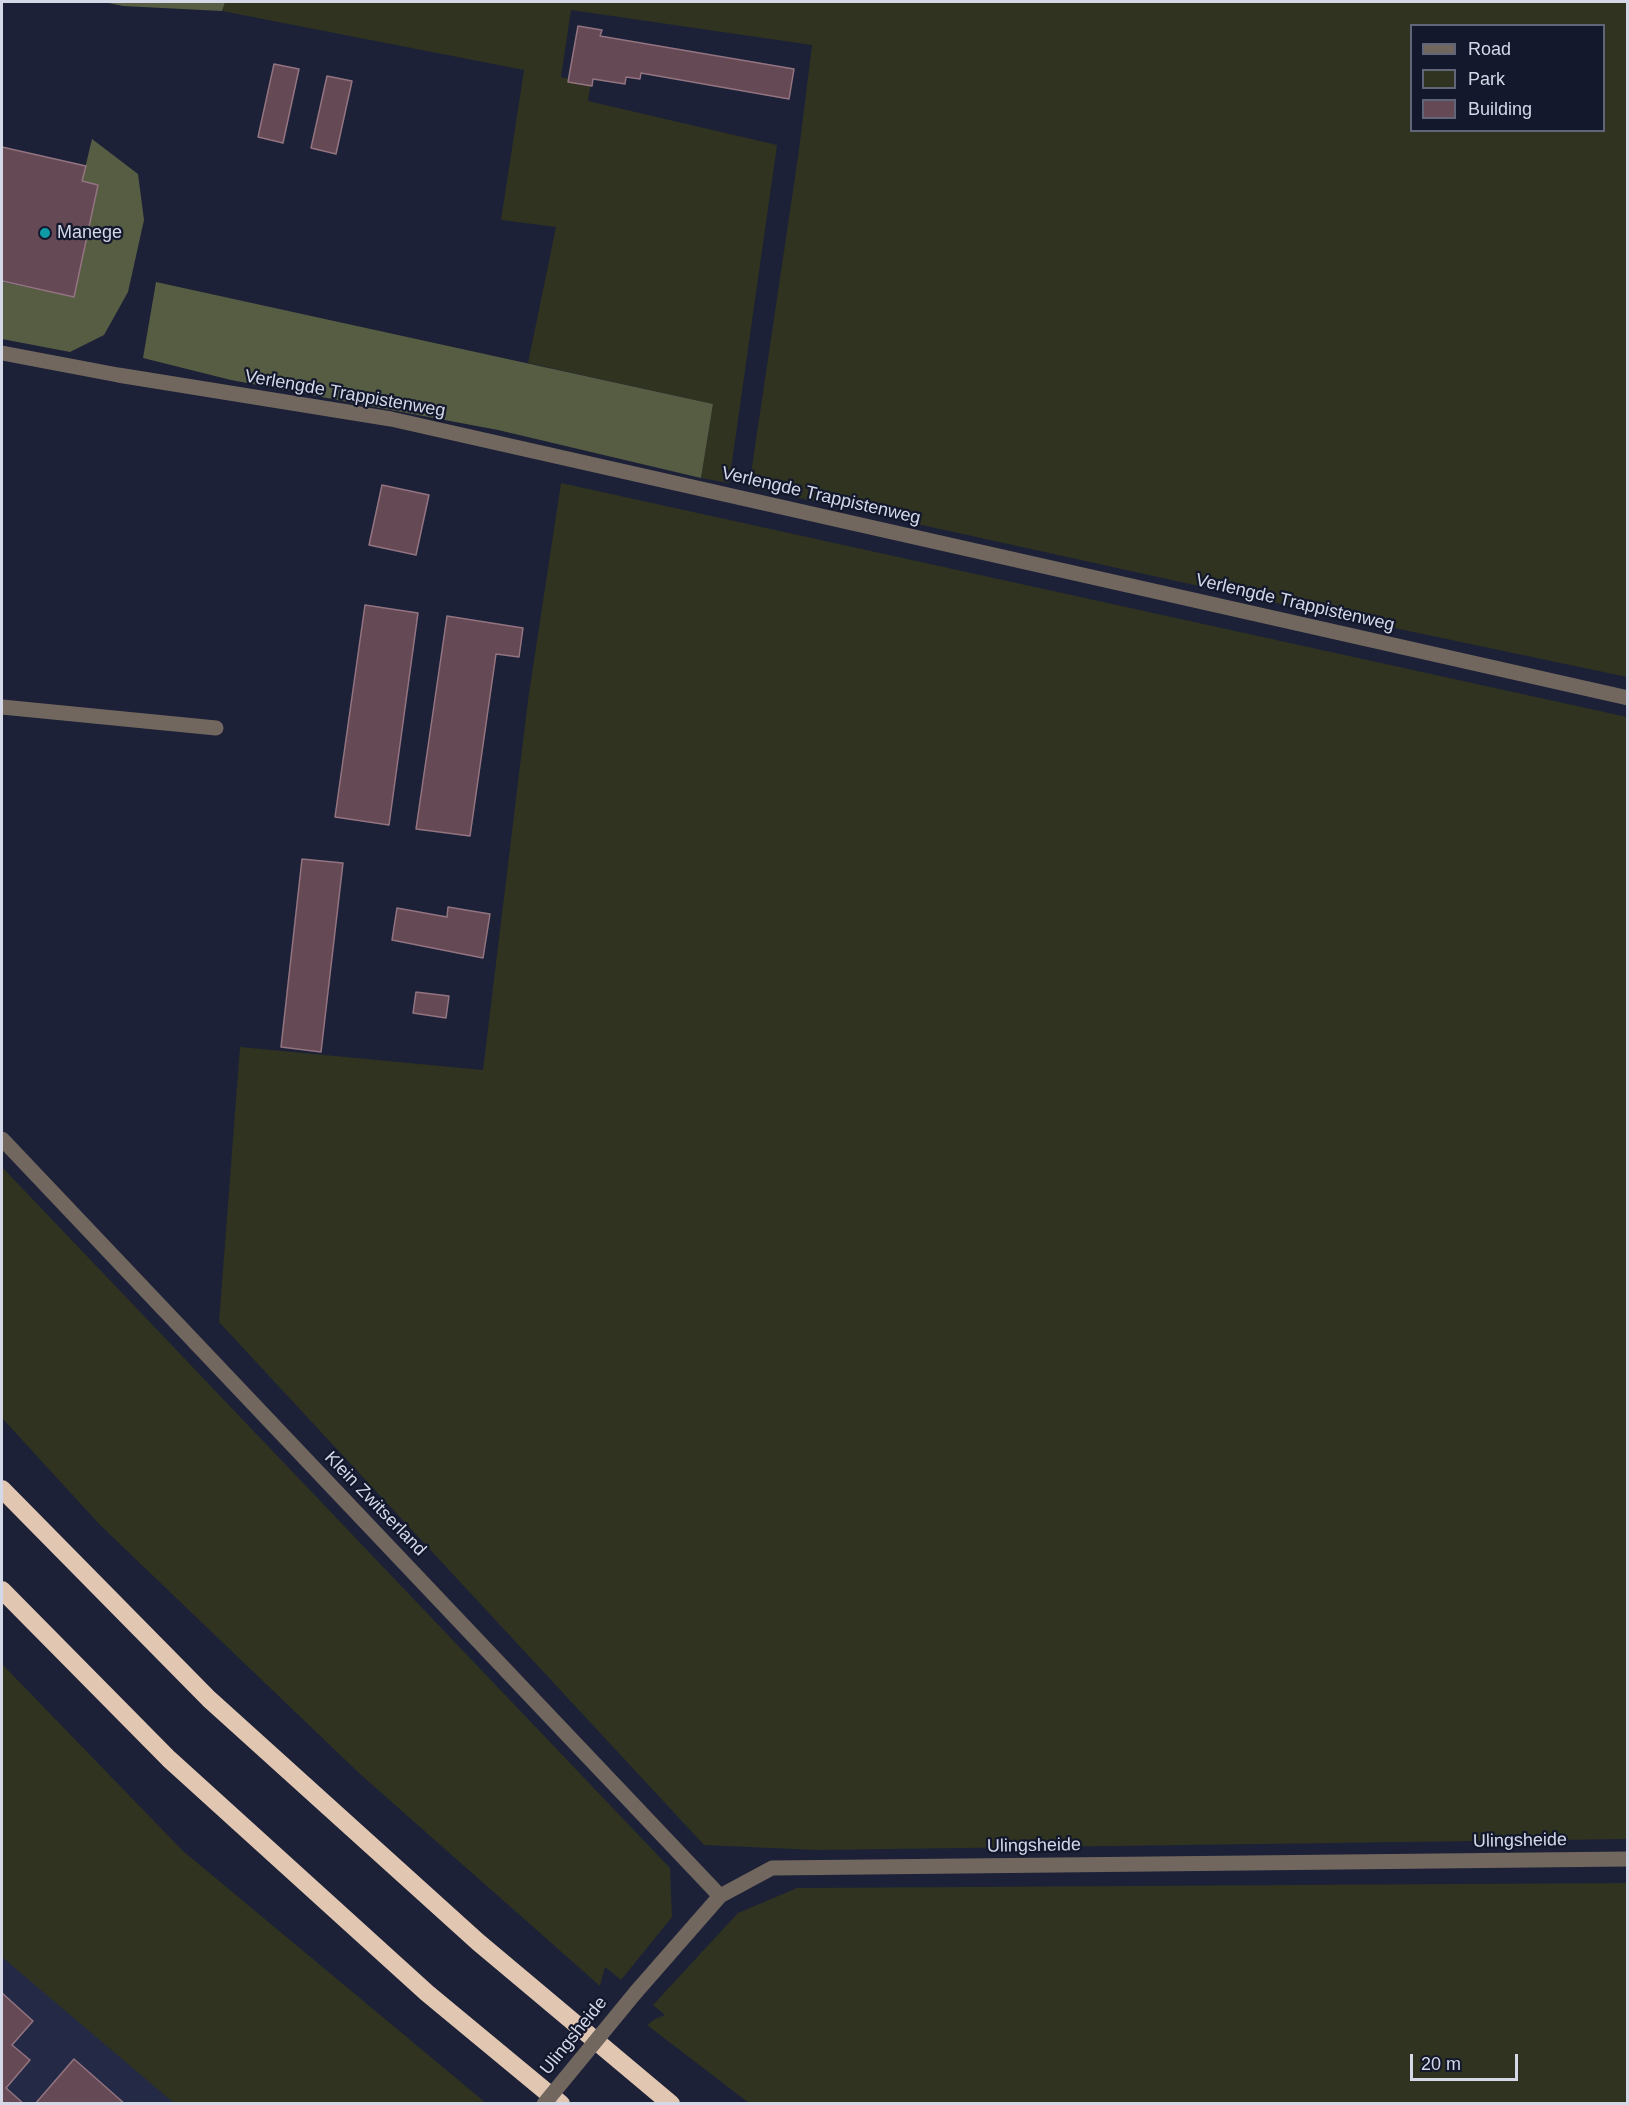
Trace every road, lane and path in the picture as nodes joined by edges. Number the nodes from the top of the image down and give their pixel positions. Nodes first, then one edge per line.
1 (2, 353) edge
2 (1628, 698) edge
3 (2, 707) edge
4 (216, 728) dead end
5 (2, 1139) edge
6 (2, 1489) edge
7 (2, 1590) edge
8 (1628, 1859) edge
9 (720, 1896) junction
10 (544, 2103) edge
11 (561, 2103) edge
12 (671, 2103) edge

1 - 2 street, Verlengde Trappistenweg
3 - 4 street
5 - 9 street, Klein Zwitserland
6 - 12 highway
7 - 11 highway
8 - 9 street, Ulingsheide
9 - 10 street, Ulingsheide, bridge

